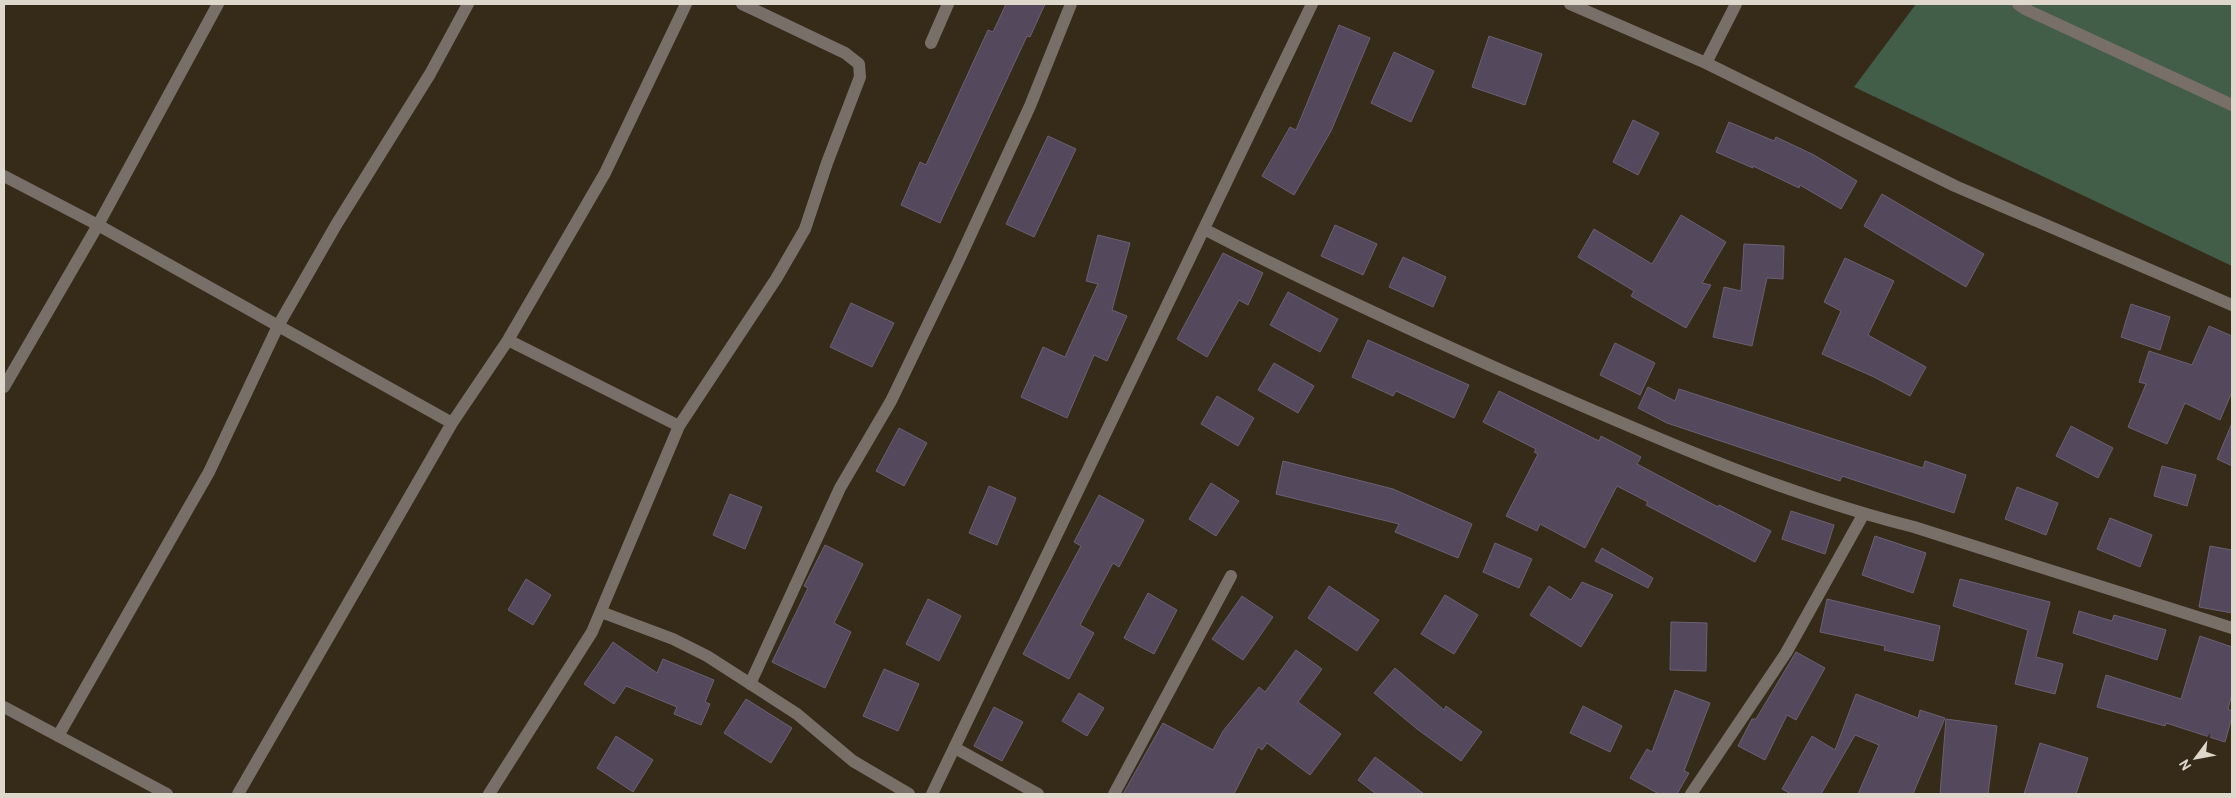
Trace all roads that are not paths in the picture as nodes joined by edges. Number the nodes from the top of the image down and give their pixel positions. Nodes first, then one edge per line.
1 (217, 4) edge
2 (468, 4) edge
3 (686, 4) edge
4 (742, 4) edge
5 (948, 4) edge
6 (1071, 4) edge
7 (1312, 4) edge
8 (1570, 4) edge
9 (1736, 4) edge
10 (2018, 4) edge
11 (931, 43) dead end
12 (1706, 63) junction
13 (2232, 106) edge
14 (4, 176) edge
15 (98, 225) junction
16 (1204, 229) junction
17 (2232, 305) edge
18 (278, 326) junction
19 (508, 340) junction
20 (4, 387) edge
21 (452, 423) junction
22 (679, 426) junction
23 (1863, 514) junction
24 (1231, 576) dead end
25 (601, 612) junction
26 (2232, 628) edge
27 (750, 684) junction
28 (4, 707) edge
29 (58, 736) junction
30 (955, 748) junction
31 (167, 794) edge
32 (238, 794) edge
33 (489, 794) edge
34 (909, 794) edge
35 (932, 794) edge
36 (1038, 794) edge
37 (1114, 794) edge
38 (1691, 794) edge

1 - 15 street
2 - 18 street
3 - 19 street
4 - 22 street
5 - 11 street
6 - 27 street
7 - 16 street
8 - 12 street
9 - 12 street
10 - 13 street
12 - 17 street
14 - 15 street
15 - 18 street
15 - 20 street
16 - 23 street
16 - 30 street
18 - 21 street
18 - 29 street
19 - 21 street
19 - 22 street
21 - 32 street
22 - 25 street
23 - 26 street
23 - 38 street
24 - 37 street
25 - 27 street
25 - 33 street
27 - 34 street
28 - 29 street
29 - 31 street
30 - 35 street
30 - 36 street

